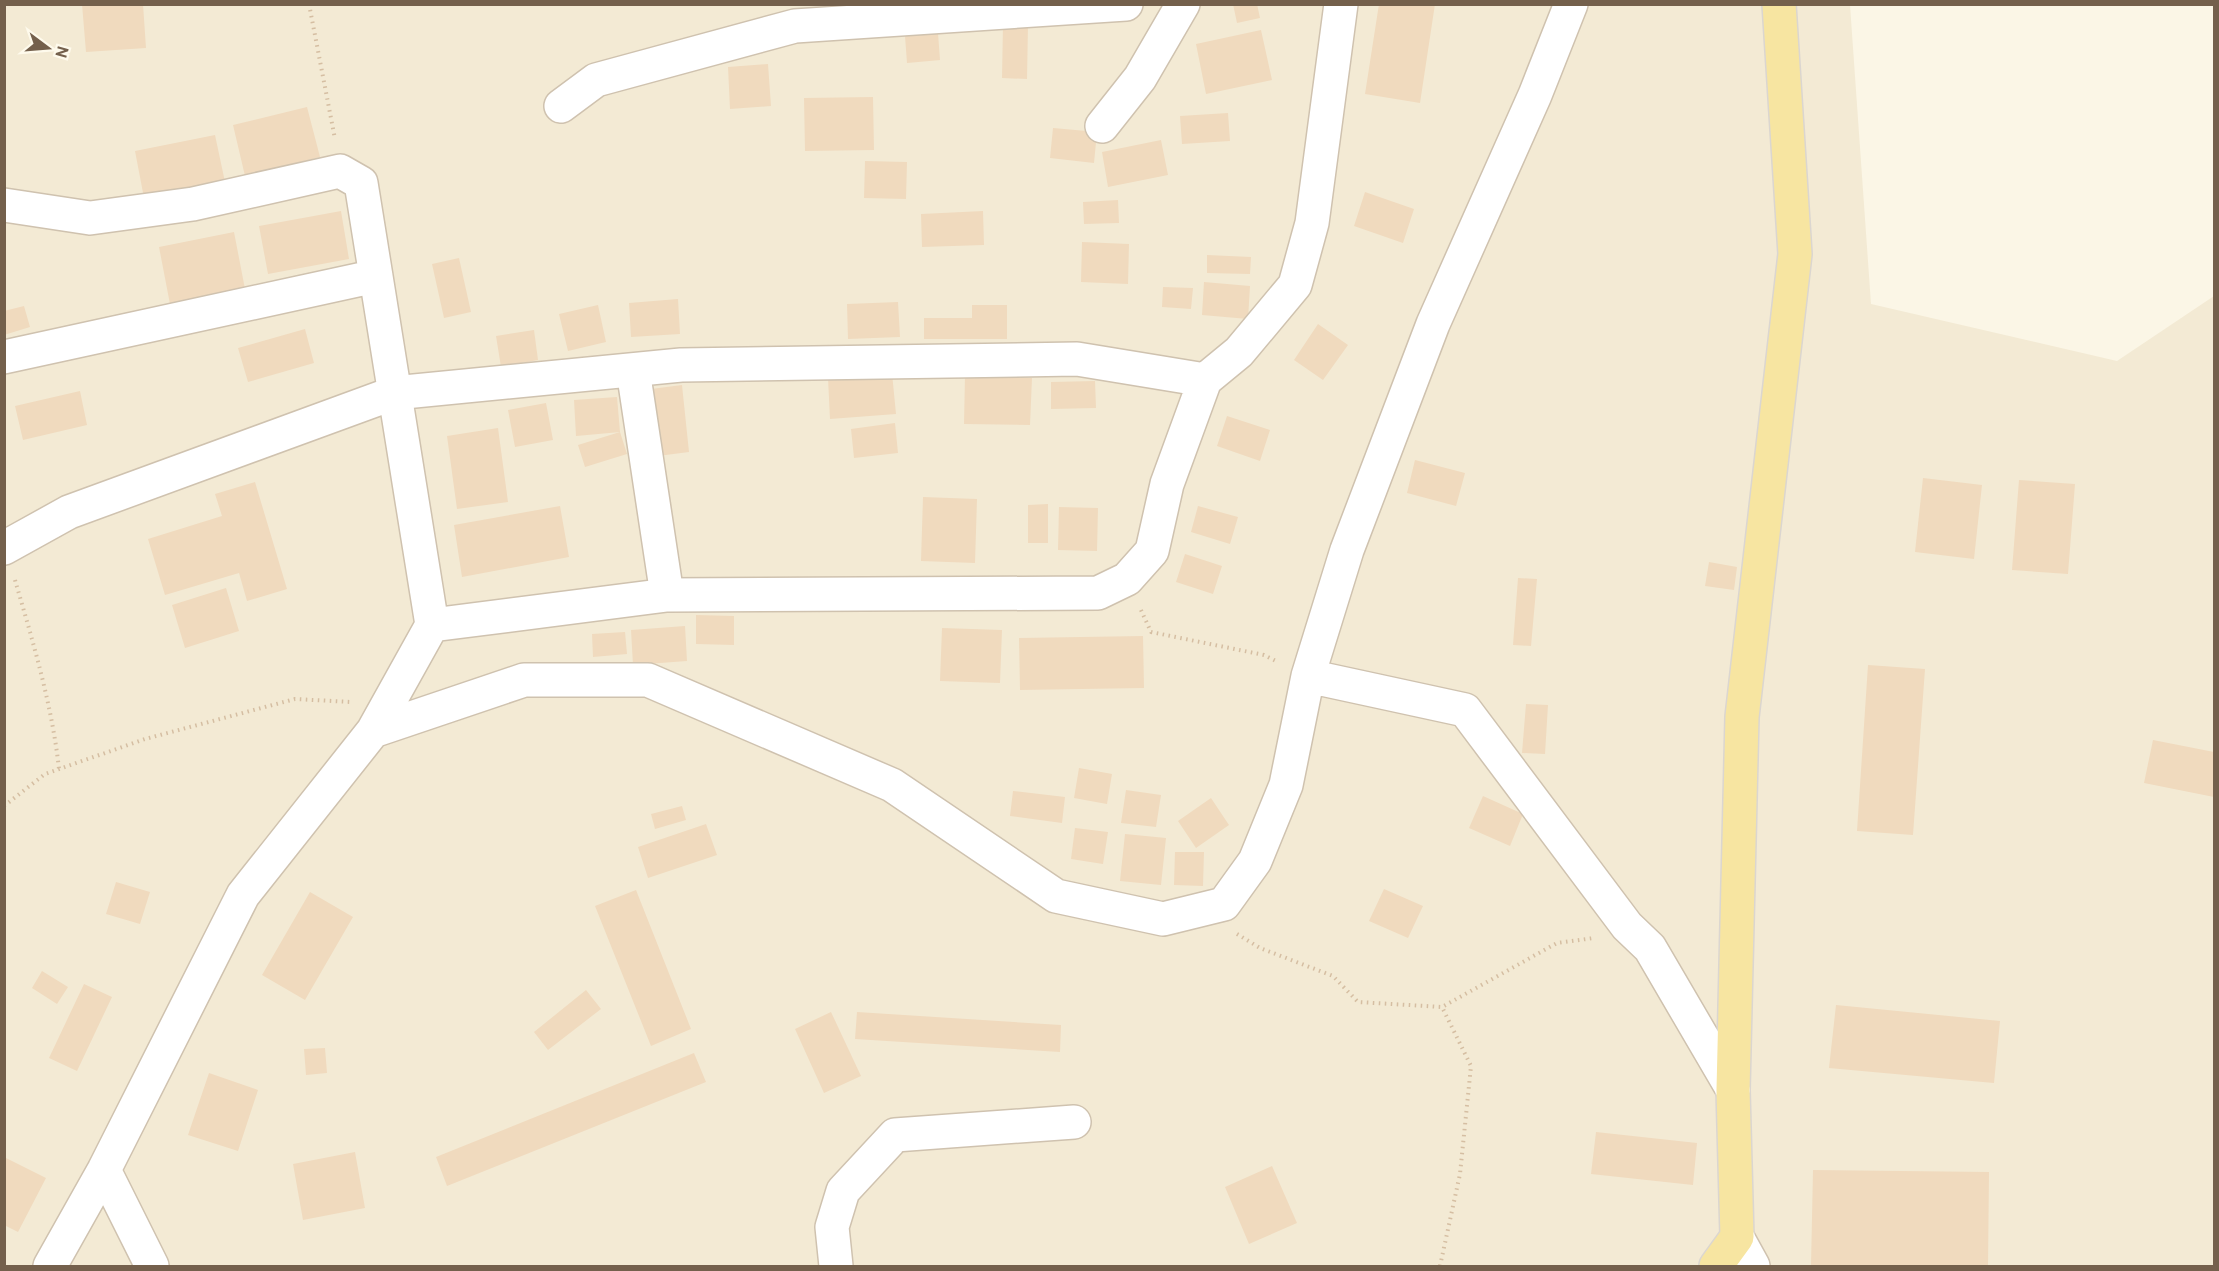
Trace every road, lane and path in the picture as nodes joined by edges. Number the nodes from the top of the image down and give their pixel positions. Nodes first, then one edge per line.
1 (309, 4) edge
2 (1126, 4) edge
3 (1183, 4) edge
4 (1341, 4) edge
5 (1571, 4) edge
6 (1779, 4) edge
7 (561, 106) dead end
8 (1102, 126) dead end
9 (340, 171) junction
10 (4, 205) edge
11 (376, 276) junction
12 (4, 357) edge
13 (633, 370) junction
14 (1205, 380) junction
15 (394, 393) junction
16 (5, 548) edge
17 (1127, 579) junction
18 (667, 594) junction
19 (432, 625) junction
20 (1308, 676) junction
21 (380, 717) junction
22 (59, 769) junction
23 (4, 806) edge
24 (1198, 910) junction
25 (1599, 938) dead end
26 (1442, 1007) junction
27 (1734, 1090) junction
28 (1074, 1122) dead end
29 (104, 1170) junction
30 (1737, 1237) junction
31 (50, 1266) edge
32 (152, 1266) edge
33 (836, 1266) edge
34 (1440, 1266) edge
35 (1716, 1266) edge
36 (1753, 1266) edge

1 - 9 path
2 - 7 street
3 - 8 street
4 - 14 street
5 - 20 street
6 - 27 main road
9 - 10 street
9 - 11 street
11 - 12 street
11 - 15 street
13 - 14 street
13 - 15 street
13 - 18 street
14 - 17 street
15 - 16 street
15 - 19 street
16 - 22 path
17 - 18 street
17 - 20 path
18 - 19 street
19 - 21 street
20 - 24 street
20 - 27 street
21 - 22 path
21 - 24 street
21 - 29 street
22 - 23 path
24 - 26 path
25 - 26 path
26 - 34 path
27 - 30 main road
28 - 33 street
29 - 31 street
29 - 32 street
30 - 35 main road
30 - 36 street

